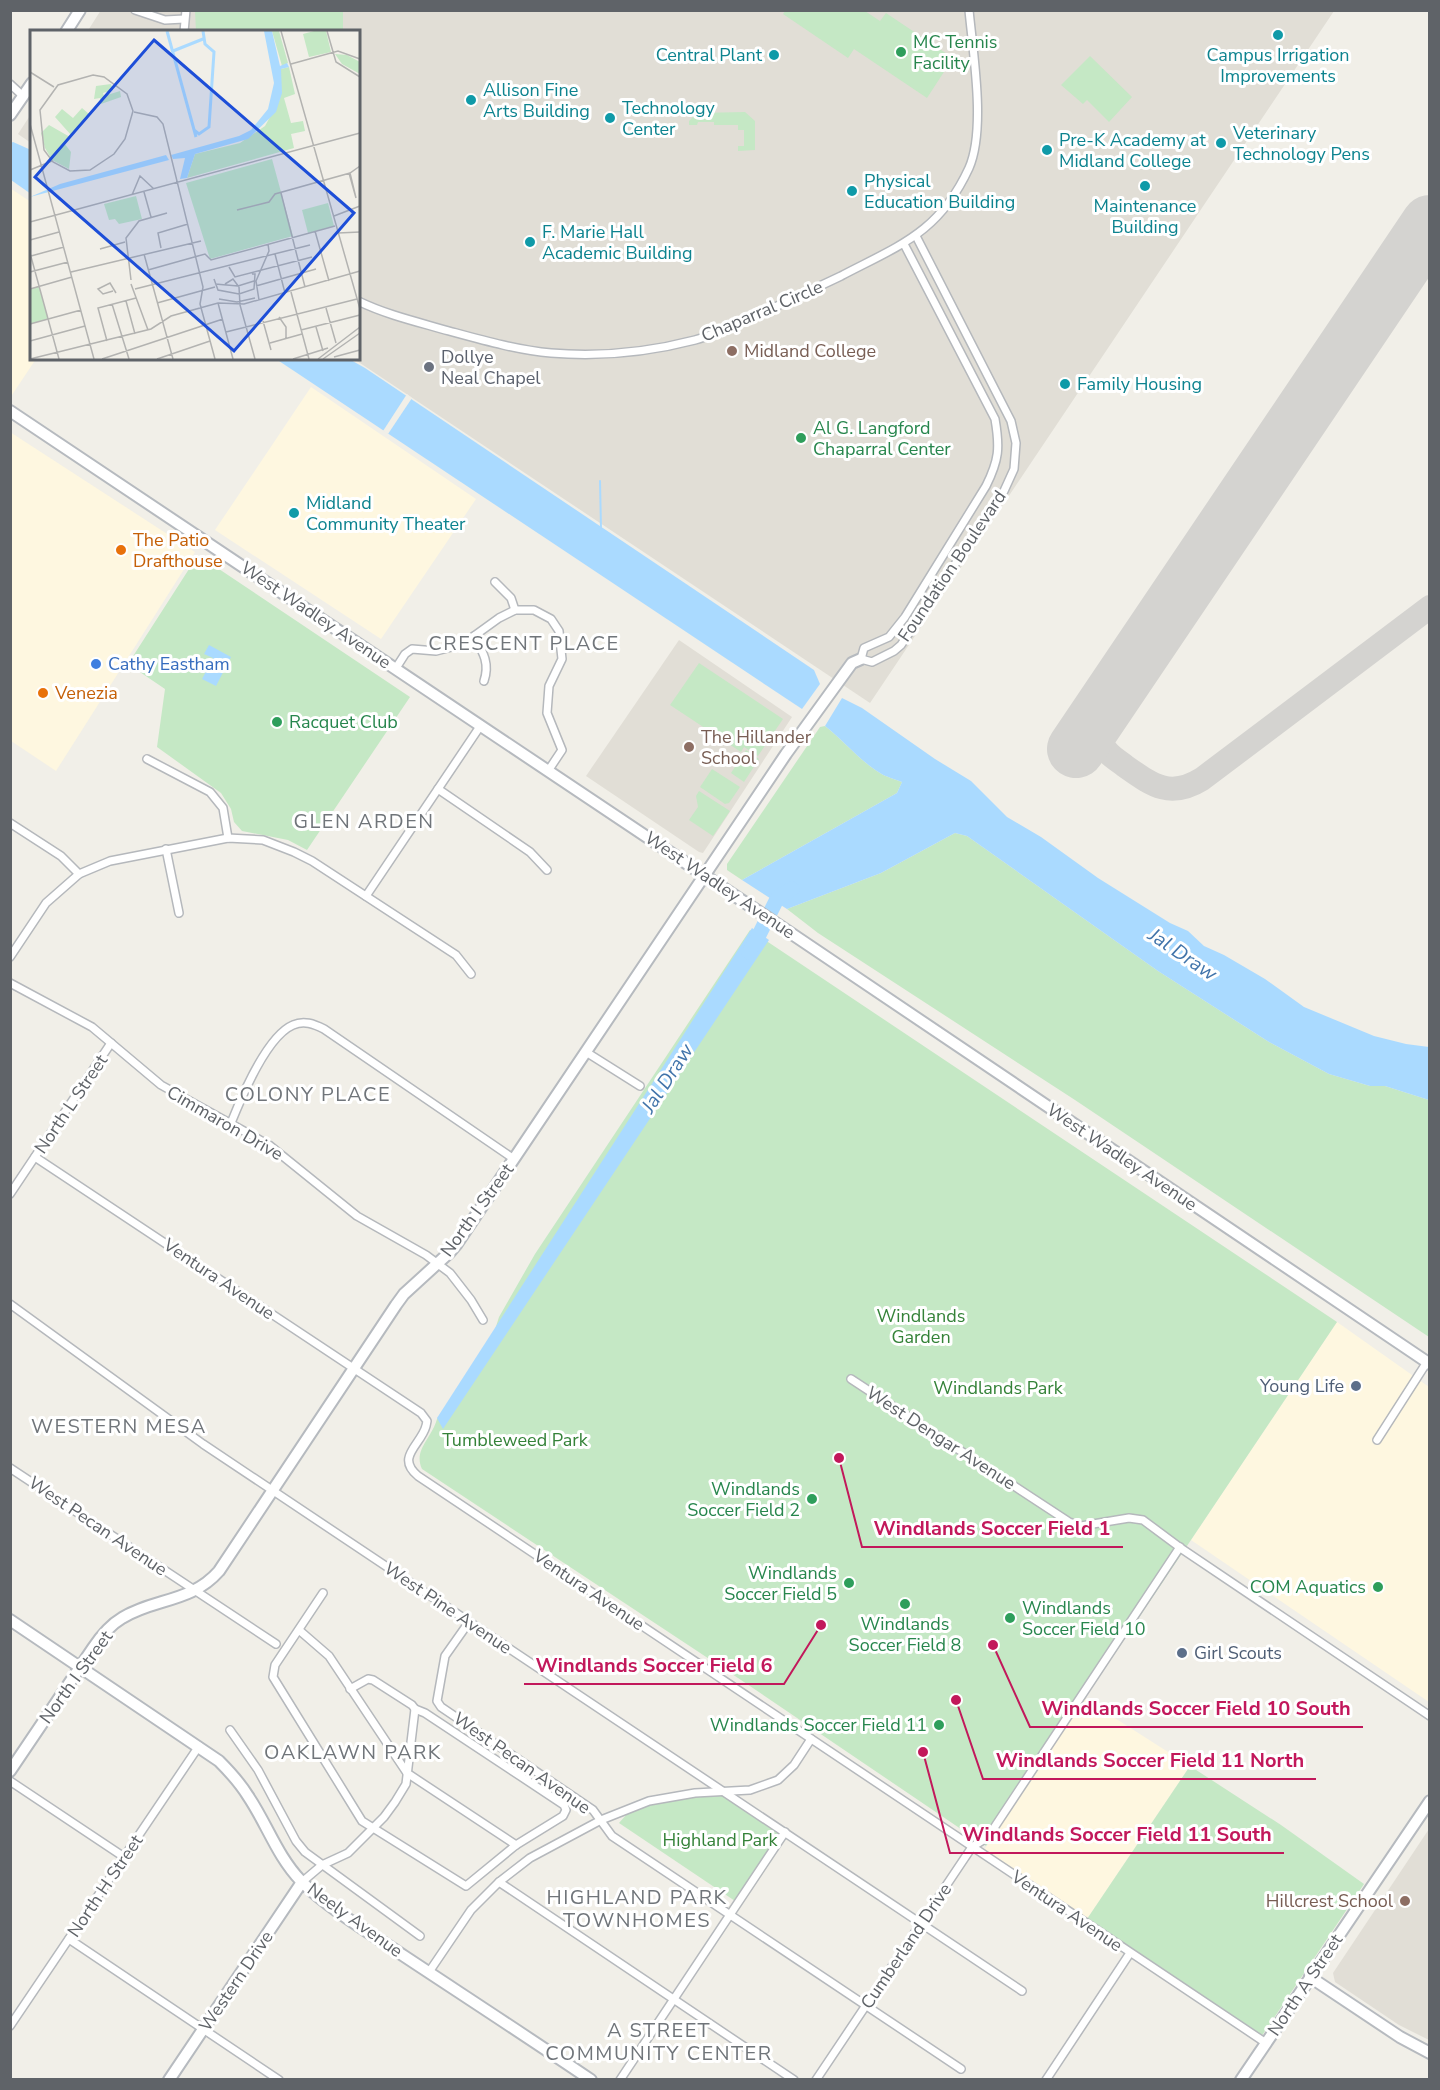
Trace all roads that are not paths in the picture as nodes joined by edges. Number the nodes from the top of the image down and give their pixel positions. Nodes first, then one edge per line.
1 (80, 10) edge
2 (135, 10) edge
3 (186, 10) edge
4 (969, 10) edge
5 (184, 19) junction
6 (67, 30) edge
7 (184, 30) edge
8 (10, 84) edge
9 (30, 86) edge
10 (23, 96) junction
11 (10, 115) edge
12 (916, 236) junction
13 (904, 244) junction
14 (360, 302) edge
15 (10, 411) edge
16 (952, 541) junction
17 (964, 550) junction
18 (495, 582) dead end
19 (515, 610) junction
20 (474, 636) junction
21 (861, 659) junction
22 (396, 668) junction
23 (484, 681) dead end
24 (481, 725) junction
25 (147, 759) dead end
26 (548, 771) junction
27 (438, 789) junction
28 (10, 823) edge
29 (228, 838) junction
30 (166, 849) junction
31 (547, 870) dead end
32 (79, 874) junction
33 (705, 875) junction
34 (366, 896) junction
35 (178, 913) dead end
36 (10, 957) edge
37 (471, 974) dead end
38 (10, 982) edge
39 (111, 1043) junction
40 (586, 1052) junction
41 (640, 1086) dead end
42 (231, 1123) junction
43 (35, 1157) junction
44 (514, 1159) junction
45 (10, 1194) edge
46 (438, 1263) junction
47 (10, 1304) edge
48 (483, 1320) dead end
49 (1428, 1363) edge
50 (354, 1368) junction
51 (851, 1378) dead end
52 (1377, 1440) dead end
53 (10, 1468) edge
54 (272, 1489) junction
55 (1180, 1547) junction
56 (195, 1591) junction
57 (323, 1593) dead end
58 (10, 1620) edge
59 (469, 1622) junction
60 (299, 1630) junction
61 (276, 1644) dead end
62 (81, 1666) junction
63 (350, 1689) junction
64 (415, 1709) junction
65 (1430, 1716) edge
66 (230, 1730) dead end
67 (811, 1739) junction
68 (199, 1746) junction
69 (10, 1771) edge
70 (407, 1773) junction
71 (10, 1781) edge
72 (724, 1792) junction
73 (1430, 1801) edge
74 (601, 1820) junction
75 (374, 1827) junction
76 (785, 1832) junction
77 (516, 1845) junction
78 (972, 1847) junction
79 (124, 1857) junction
80 (322, 1865) junction
81 (302, 1882) junction
82 (499, 1882) junction
83 (730, 1914) junction
84 (921, 1923) junction
85 (420, 1936) dead end
86 (69, 1939) junction
87 (1130, 1953) junction
88 (429, 1972) junction
89 (1310, 1977) junction
90 (1022, 1991) dead end
91 (673, 1999) junction
92 (866, 2005) junction
93 (10, 2026) edge
94 (203, 2029) junction
95 (1266, 2043) junction
96 (1430, 2053) edge
97 (961, 2068) dead end
98 (170, 2079) edge
99 (279, 2079) edge
100 (591, 2079) edge
101 (620, 2079) edge
102 (794, 2079) edge
103 (816, 2079) edge
104 (1046, 2079) edge
105 (1241, 2079) edge

1 - 6 street
2 - 5 street
3 - 5 street
4 - 12 street, Chaparral Circle
5 - 7 street
8 - 10 street
9 - 10 street
10 - 11 street
12 - 13 street, Chaparral Circle
12 - 17 street, Foundation Boulevard
13 - 14 street, Chaparral Circle
13 - 16 street, Foundation Boulevard
15 - 22 street, West Wadley Avenue
16 - 17 street
16 - 21 street, Foundation Boulevard
17 - 21 street, Foundation Boulevard
18 - 19 street
19 - 20 street
19 - 26 street
20 - 22 street
20 - 23 street
21 - 33 street, North I Street
22 - 24 street, West Wadley Avenue
24 - 26 street, West Wadley Avenue
24 - 27 street
25 - 29 street
26 - 33 street, West Wadley Avenue
27 - 31 street
27 - 34 street
28 - 32 street
29 - 30 street
29 - 34 street
30 - 32 street
30 - 35 street
32 - 36 street
33 - 40 street, North I Street
33 - 49 street, West Wadley Avenue
34 - 37 street
38 - 39 street, Cimmaron Drive
39 - 42 street, Cimmaron Drive
39 - 43 street, North L Street
40 - 41 street
40 - 44 street, North I Street
42 - 44 street
42 - 46 street, Cimmaron Drive
43 - 45 street, North L Street
43 - 50 street, Ventura Avenue
44 - 46 street, North I Street
46 - 48 street, Cimmaron Drive
46 - 50 street, North I Street
47 - 54 street, West Pine Avenue
49 - 52 street, West Wadley Avenue
50 - 54 street, North I Street
50 - 67 street, Ventura Avenue
51 - 55 street, West Dengar Avenue
53 - 56 street, West Pecan Avenue
54 - 56 street, North I Street
54 - 59 street, West Pine Avenue
55 - 65 street, West Dengar Avenue
55 - 78 street, Cumberland Drive
56 - 61 street, West Pecan Avenue
56 - 62 street, North I Street
57 - 60 street
58 - 62 street, Neely Avenue
59 - 72 street, West Pine Avenue
59 - 74 street, West Pecan Avenue
60 - 63 street
60 - 75 street
62 - 68 street, Neely Avenue
62 - 69 street, North I Street
63 - 64 street
63 - 70 street
64 - 70 street
64 - 77 street
66 - 80 street
67 - 72 street
67 - 78 street, Ventura Avenue
68 - 79 street, North H Street
68 - 81 street, Neely Avenue
70 - 75 street
70 - 77 street
71 - 79 street
72 - 74 street
72 - 76 street, West Pine Avenue
73 - 89 street, North A Street
74 - 82 street
74 - 83 street, West Pecan Avenue
75 - 77 street
75 - 80 street
76 - 83 street
76 - 84 street, West Pine Avenue
78 - 84 street, Cumberland Drive
78 - 87 street, Ventura Avenue
79 - 86 street, North H Street
80 - 81 street
80 - 85 street
81 - 88 street, Neely Avenue
81 - 94 street, Western Drive
82 - 88 street
82 - 91 street
83 - 91 street
83 - 92 street, West Pecan Avenue
84 - 90 street, West Pine Avenue
84 - 92 street, Cumberland Drive
86 - 93 street, North H Street
86 - 94 street
87 - 95 street, Ventura Avenue
87 - 104 street
88 - 100 street, Neely Avenue
89 - 95 street, North A Street
89 - 96 street
91 - 101 street
91 - 102 street
92 - 97 street, West Pecan Avenue
92 - 103 street, Cumberland Drive
94 - 98 street, Western Drive
94 - 99 street
95 - 105 street, North A Street

